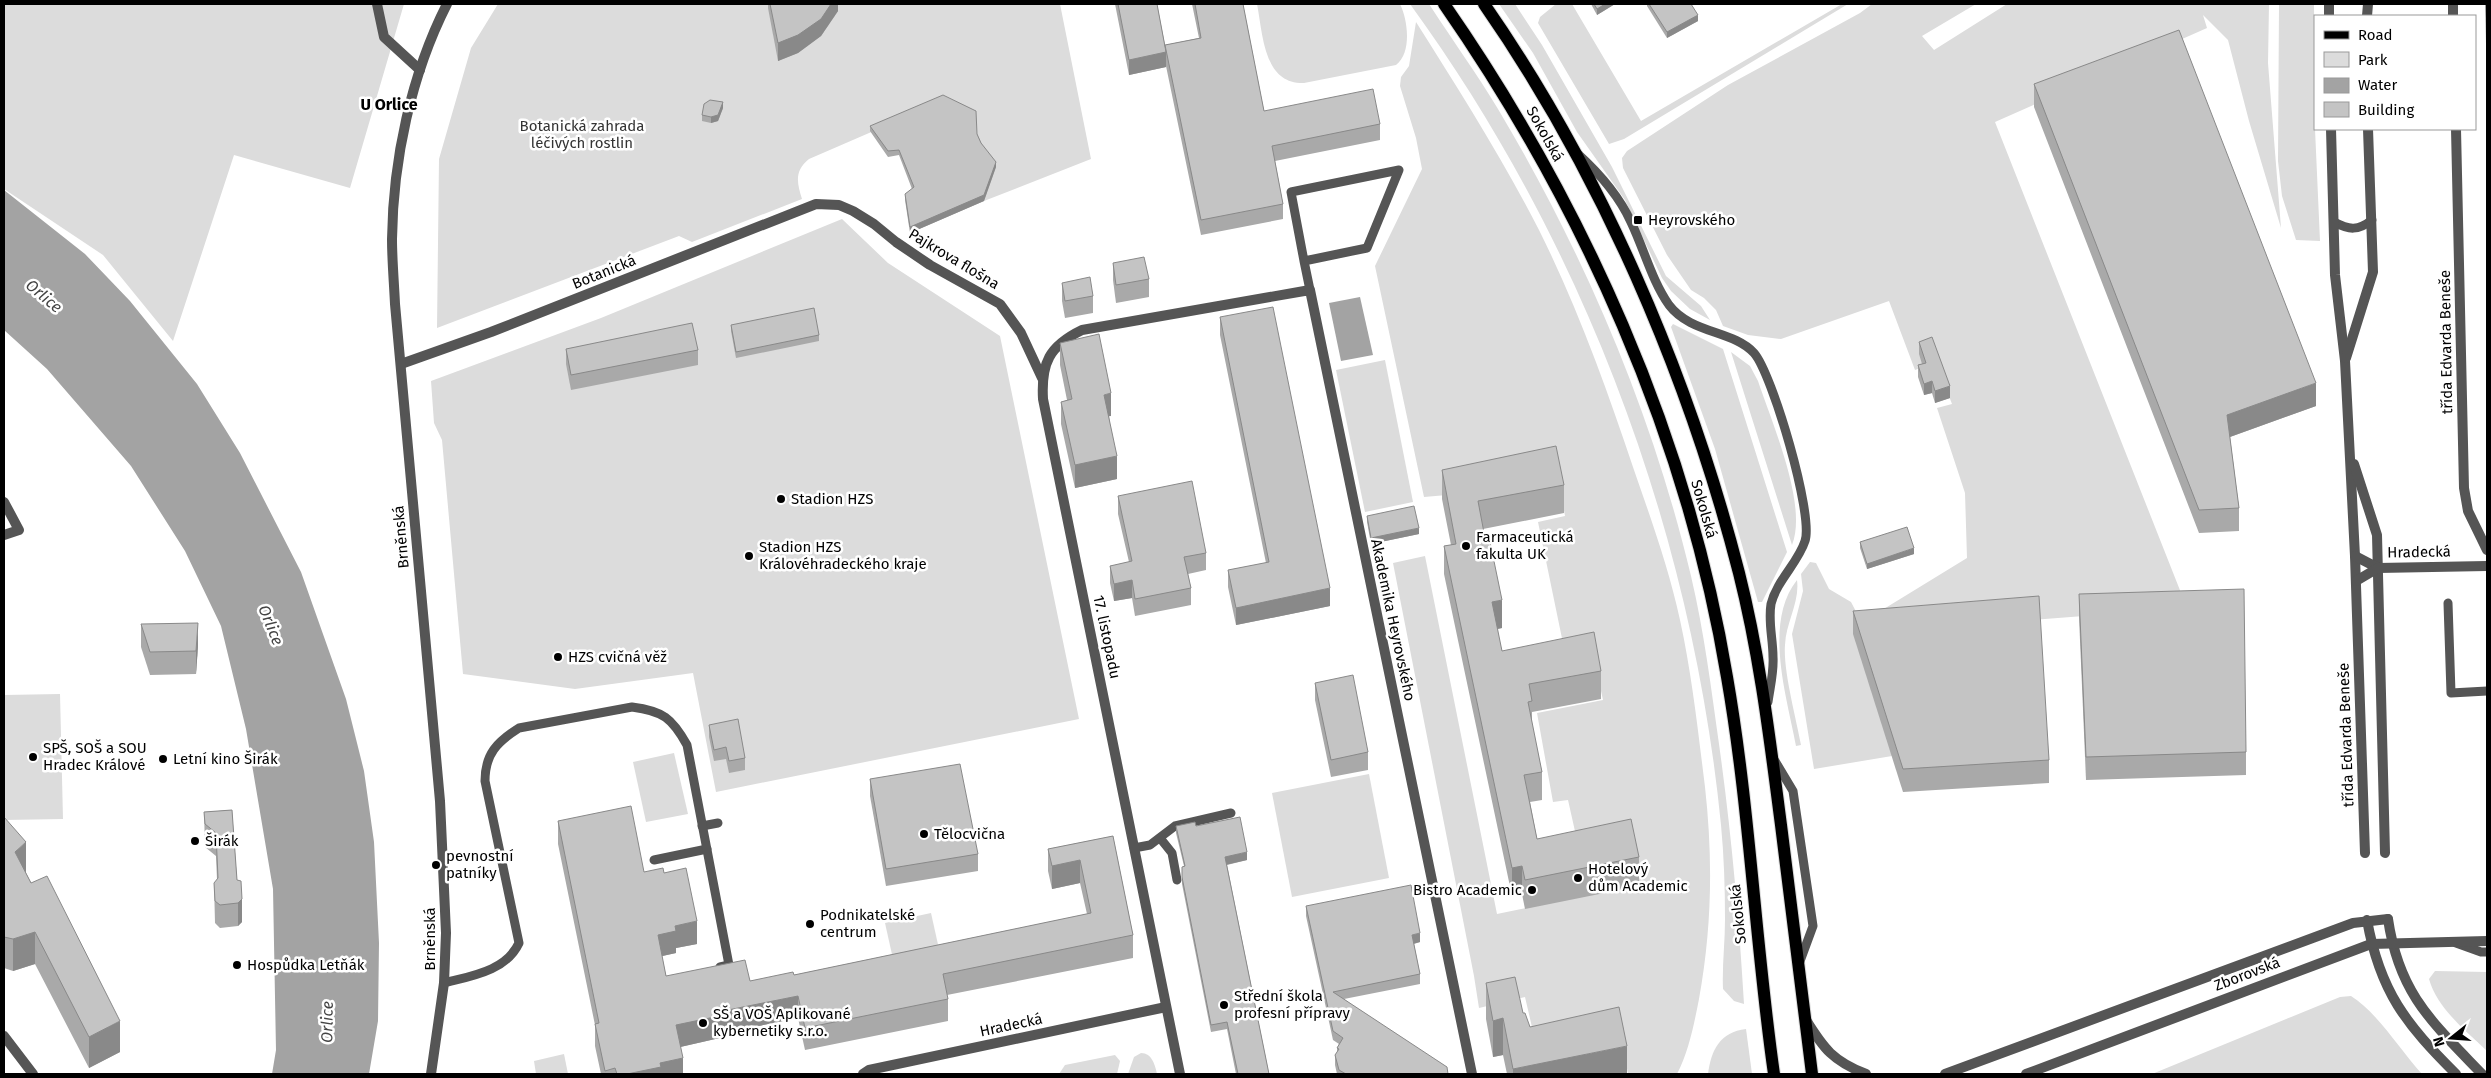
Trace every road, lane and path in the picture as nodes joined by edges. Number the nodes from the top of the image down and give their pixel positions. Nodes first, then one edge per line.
1 (377, 4) edge
2 (447, 4) edge
3 (1444, 4) edge
4 (1484, 4) edge
5 (420, 70) junction
6 (2331, 130) edge
7 (2368, 130) edge
8 (2456, 130) edge
9 (1570, 147) junction
10 (816, 204) joint
11 (2372, 220) junction
12 (2334, 222) junction
13 (1304, 261) junction
14 (1310, 290) junction
15 (2345, 361) junction
16 (401, 364) junction
17 (1042, 378) junction
18 (2350, 448) junction
19 (4, 502) edge
20 (4, 535) edge
21 (2487, 550) edge
22 (2355, 556) junction
23 (2487, 566) edge
24 (2378, 568) junction
25 (2356, 582) junction
26 (2448, 603) dead end
27 (2487, 691) edge
28 (1766, 710) junction
29 (1772, 757) junction
30 (1231, 813) dead end
31 (718, 823) dead end
32 (702, 826) junction
33 (1160, 838) junction
34 (1134, 848) junction
35 (706, 849) junction
36 (2365, 853) dead end
37 (2385, 853) dead end
38 (654, 860) dead end
39 (1177, 880) dead end
40 (2367, 920) junction
41 (2451, 941) junction
42 (2487, 941) edge
43 (2392, 942) junction
44 (2371, 944) junction
45 (2487, 952) edge
46 (1798, 967) junction
47 (712, 968) edge
48 (444, 983) junction
49 (1166, 1007) junction
50 (1805, 1019) junction
51 (4, 1036) edge
52 (33, 1074) edge
53 (431, 1074) edge
54 (863, 1074) edge
55 (1180, 1074) edge
56 (1472, 1074) edge
57 (1774, 1074) edge
58 (1812, 1074) edge
59 (1866, 1074) edge
60 (1945, 1074) edge
61 (2026, 1074) edge
62 (2456, 1074) edge
63 (2482, 1074) edge

1 - 5 street
2 - 5 street, Brněnská
3 - 57 main road, Sokolská
4 - 9 main road, Sokolská
5 - 16 street, Brněnská
6 - 12 street, třída Edvarda Beneše
7 - 11 street, třída Edvarda Beneše
8 - 21 street, třída Edvarda Beneše
9 - 28 main road, Sokolská
9 - 28 lane
10 - 16 street, Botanická
10 - 17 street, Pajkrova flošna
11 - 12 lane
11 - 15 street, třída Edvarda Beneše
12 - 15 street, třída Edvarda Beneše
13 - 13 lane
13 - 14 lane
14 - 17 street, 17. listopadu
14 - 56 street, Akademika Heyrovského
15 - 18 street, třída Edvarda Beneše
16 - 48 street, Brněnská
17 - 34 street, 17. listopadu
18 - 22 street, třída Edvarda Beneše
18 - 24 street, třída Edvarda Beneše
19 - 20 street
22 - 24 street
22 - 25 street, třída Edvarda Beneše
23 - 24 street, Hradecká
24 - 25 street, Hradecká
24 - 37 street, třída Edvarda Beneše
25 - 36 street, třída Edvarda Beneše
26 - 27 lane
28 - 29 main road, Sokolská
29 - 46 main road, Sokolská
29 - 46 lane
30 - 33 lane
31 - 32 lane
32 - 35 lane
32 - 48 lane
33 - 34 lane
33 - 39 lane
34 - 49 street, 17. listopadu
35 - 38 lane
35 - 47 lane
40 - 43 street, Zborovská
40 - 44 street
40 - 60 street, Zborovská
41 - 42 street, Zborovská
41 - 43 street, Zborovská
41 - 45 lane
43 - 44 street, Zborovská
43 - 63 street
44 - 61 street, Zborovská
44 - 62 street
46 - 50 main road, Sokolská
48 - 53 street, Brněnská
49 - 54 street, Hradecká
49 - 55 street, 17. listopadu
50 - 58 main road, Sokolská
50 - 59 street
51 - 52 street

